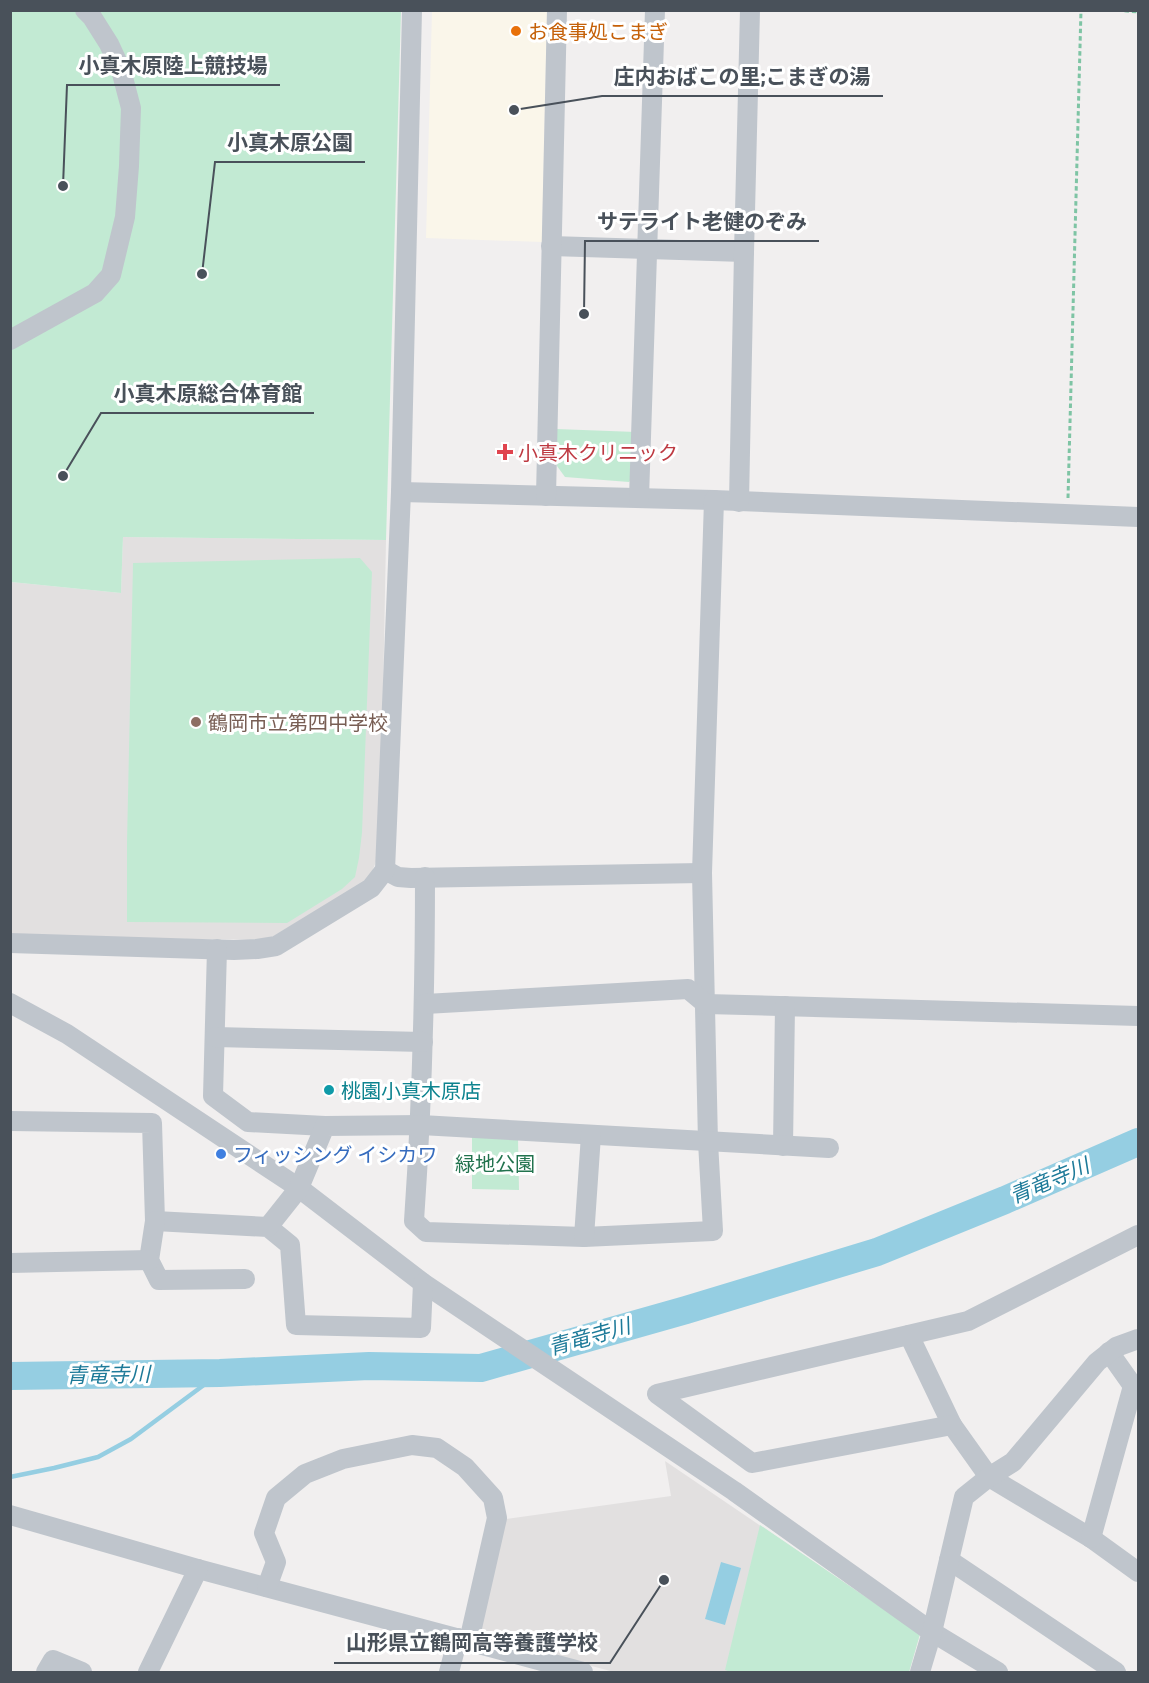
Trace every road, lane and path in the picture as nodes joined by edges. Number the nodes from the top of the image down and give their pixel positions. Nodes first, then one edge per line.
1 (86, 10) edge
2 (412, 10) edge
3 (557, 10) edge
4 (655, 10) edge
5 (750, 10) edge
6 (1082, 10) edge
7 (1117, 10) edge
8 (1138, 12) edge
9 (551, 246) junction
10 (647, 249) junction
11 (744, 252) junction
12 (10, 340) edge
13 (401, 492) junction
14 (546, 496) junction
15 (639, 498) junction
16 (714, 500) junction
17 (739, 502) junction
18 (1067, 515) junction
19 (1138, 517) edge
20 (385, 870) junction
21 (702, 873) junction
22 (425, 877) junction
23 (10, 943) edge
24 (217, 950) junction
25 (10, 1003) edge
26 (425, 1004) junction
27 (706, 1004) junction
28 (784, 1006) junction
29 (1138, 1016) edge
30 (215, 1037) junction
31 (423, 1041) junction
32 (10, 1121) edge
33 (325, 1125) junction
34 (421, 1125) junction
35 (591, 1135) junction
36 (708, 1142) junction
37 (783, 1146) junction
38 (829, 1148) dead end
39 (298, 1188) junction
40 (155, 1221) junction
41 (268, 1227) junction
42 (1138, 1234) edge
43 (584, 1237) junction
44 (149, 1260) junction
45 (10, 1263) edge
46 (245, 1279) dead end
47 (423, 1283) junction
48 (909, 1335) junction
49 (1138, 1339) edge
50 (1109, 1352) junction
51 (951, 1425) junction
52 (752, 1463) junction
53 (989, 1477) junction
54 (734, 1491) junction
55 (10, 1515) edge
56 (1091, 1538) junction
57 (949, 1560) junction
58 (198, 1569) junction
59 (1138, 1572) edge
60 (267, 1587) junction
61 (932, 1632) junction
62 (463, 1639) junction
63 (46, 1672) edge
64 (81, 1672) edge
65 (148, 1672) edge
66 (449, 1672) edge
67 (583, 1672) edge
68 (920, 1672) edge
69 (998, 1672) edge
70 (1116, 1672) edge

1 - 12 street
2 - 13 street
3 - 9 street
4 - 10 street
5 - 11 street
6 - 18 path
7 - 8 path
9 - 10 street
9 - 14 street
10 - 11 street
10 - 15 street
11 - 17 street
13 - 14 street
13 - 20 street
14 - 15 street
15 - 16 street
16 - 17 street
16 - 21 street
17 - 18 street
18 - 19 street
20 - 22 street
20 - 24 street
21 - 22 street
21 - 27 street
22 - 26 street
23 - 24 street
24 - 30 street
25 - 39 street
26 - 27 street
26 - 31 street
27 - 28 street
27 - 36 street
28 - 29 street
28 - 37 street
30 - 31 street
30 - 33 street
31 - 34 street
32 - 40 street
33 - 34 street
33 - 39 street
34 - 35 street
34 - 43 street
35 - 36 street
35 - 43 street
36 - 37 street
36 - 43 street
37 - 38 street
39 - 41 street
39 - 47 street
40 - 41 street
40 - 44 street
41 - 47 street
42 - 48 street
44 - 45 street
44 - 46 street
47 - 54 street
48 - 51 street
48 - 52 street
49 - 50 street
50 - 53 street
50 - 56 street
51 - 52 street
51 - 53 street
52 - 54 street
53 - 56 street
53 - 57 street
54 - 61 street
55 - 58 street
56 - 59 street
57 - 61 street
57 - 70 street
58 - 60 street
58 - 65 street
60 - 62 street
60 - 62 street
61 - 68 street
61 - 69 street
62 - 66 street
62 - 67 street
63 - 64 street

